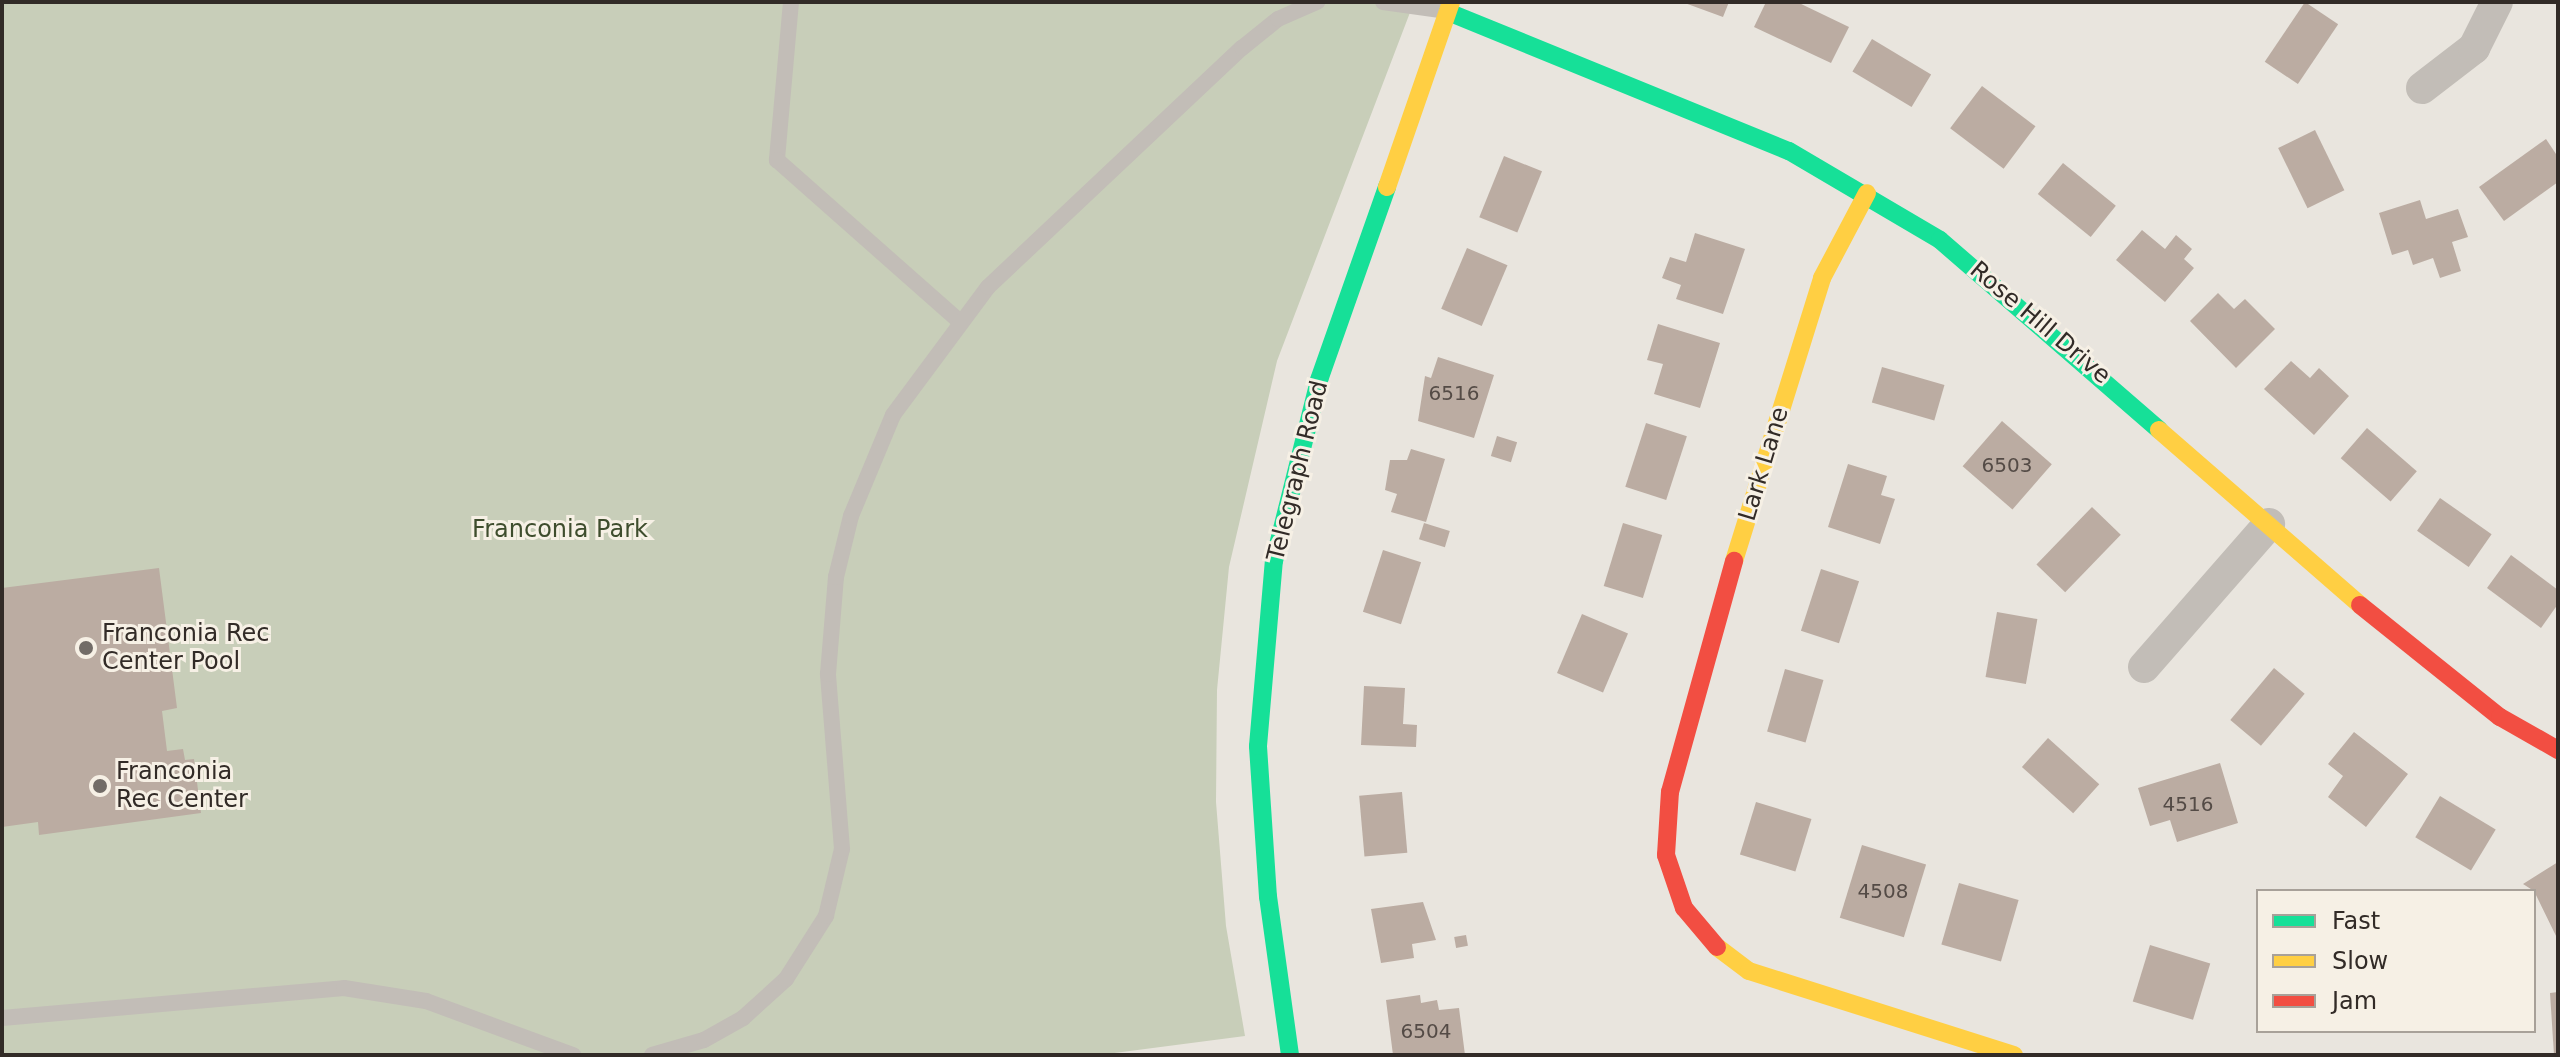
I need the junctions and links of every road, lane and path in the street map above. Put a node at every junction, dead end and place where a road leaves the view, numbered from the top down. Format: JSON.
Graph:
{"nodes":[{"id":1,"x":791,"y":2,"type":"edge"},
{"id":2,"x":1317,"y":2,"type":"edge"},
{"id":3,"x":1383,"y":2,"type":"edge"},
{"id":4,"x":2497,"y":2,"type":"edge"},
{"id":5,"x":1450,"y":7,"type":"edge"},
{"id":6,"x":2422,"y":88,"type":"dead end"},
{"id":7,"x":1867,"y":193,"type":"junction"},
{"id":8,"x":958,"y":320,"type":"junction"},
{"id":9,"x":2269,"y":524,"type":"junction"},
{"id":10,"x":2144,"y":667,"type":"dead end"},
{"id":11,"x":2558,"y":750,"type":"edge"},
{"id":12,"x":2,"y":1018,"type":"edge"},
{"id":13,"x":573,"y":1055,"type":"edge"},
{"id":14,"x":652,"y":1055,"type":"edge"},
{"id":15,"x":1290,"y":1055,"type":"edge"},
{"id":16,"x":2014,"y":1055,"type":"edge"}],
"edges":[{"from":1,"to":8,"type":"lane"},
{"from":2,"to":8,"type":"lane"},
{"from":3,"to":5,"type":"lane"},
{"from":4,"to":6,"type":"street"},
{"from":5,"to":7,"type":"street","name":"Rose Hill Drive"},
{"from":5,"to":15,"type":"street","name":"Telegraph Road"},
{"from":7,"to":9,"type":"street","name":"Rose Hill Drive"},
{"from":7,"to":16,"type":"street","name":"Lark Lane"},
{"from":8,"to":14,"type":"lane"},
{"from":9,"to":10,"type":"street"},
{"from":9,"to":11,"type":"street","name":"Rose Hill Drive"},
{"from":12,"to":13,"type":"lane"}]}
